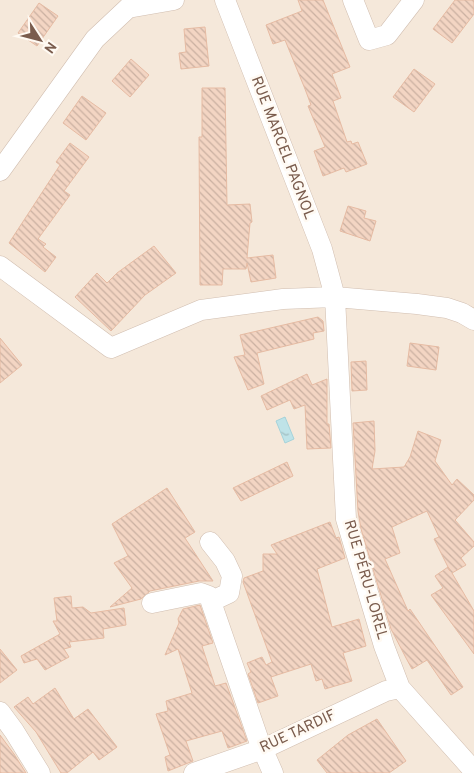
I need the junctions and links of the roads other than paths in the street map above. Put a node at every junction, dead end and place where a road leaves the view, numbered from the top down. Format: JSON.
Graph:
{"nodes":[{"id":1,"x":174,"y":0,"type":"edge"},
{"id":2,"x":225,"y":0,"type":"edge"},
{"id":3,"x":353,"y":0,"type":"edge"},
{"id":4,"x":414,"y":0,"type":"edge"},
{"id":5,"x":0,"y":172,"type":"edge"},
{"id":6,"x":0,"y":266,"type":"edge"},
{"id":7,"x":335,"y":297,"type":"junction"},
{"id":8,"x":474,"y":320,"type":"edge"},
{"id":9,"x":210,"y":542,"type":"dead end"},
{"id":10,"x":212,"y":601,"type":"junction"},
{"id":11,"x":152,"y":603,"type":"dead end"},
{"id":12,"x":400,"y":688,"type":"junction"},
{"id":13,"x":0,"y":712,"type":"edge"},
{"id":14,"x":263,"y":749,"type":"junction"},
{"id":15,"x":474,"y":771,"type":"edge"},
{"id":16,"x":40,"y":773,"type":"edge"},
{"id":17,"x":194,"y":773,"type":"edge"},
{"id":18,"x":273,"y":773,"type":"edge"}],
"edges":[{"from":1,"to":5,"type":"street"},
{"from":2,"to":7,"type":"street","name":"RUE MARCEL PAGNOL"},
{"from":3,"to":4,"type":"street"},
{"from":6,"to":7,"type":"street"},
{"from":7,"to":8,"type":"street"},
{"from":7,"to":12,"type":"street","name":"RUE PÉRU-LOREL"},
{"from":9,"to":10,"type":"street"},
{"from":10,"to":11,"type":"street"},
{"from":10,"to":14,"type":"street"},
{"from":12,"to":14,"type":"street","name":"RUE TARDIF"},
{"from":12,"to":15,"type":"street","name":"RUE PÉRU-LOREL"},
{"from":13,"to":16,"type":"street"},
{"from":14,"to":17,"type":"street","name":"RUE TARDIF"},
{"from":14,"to":18,"type":"street"}]}
